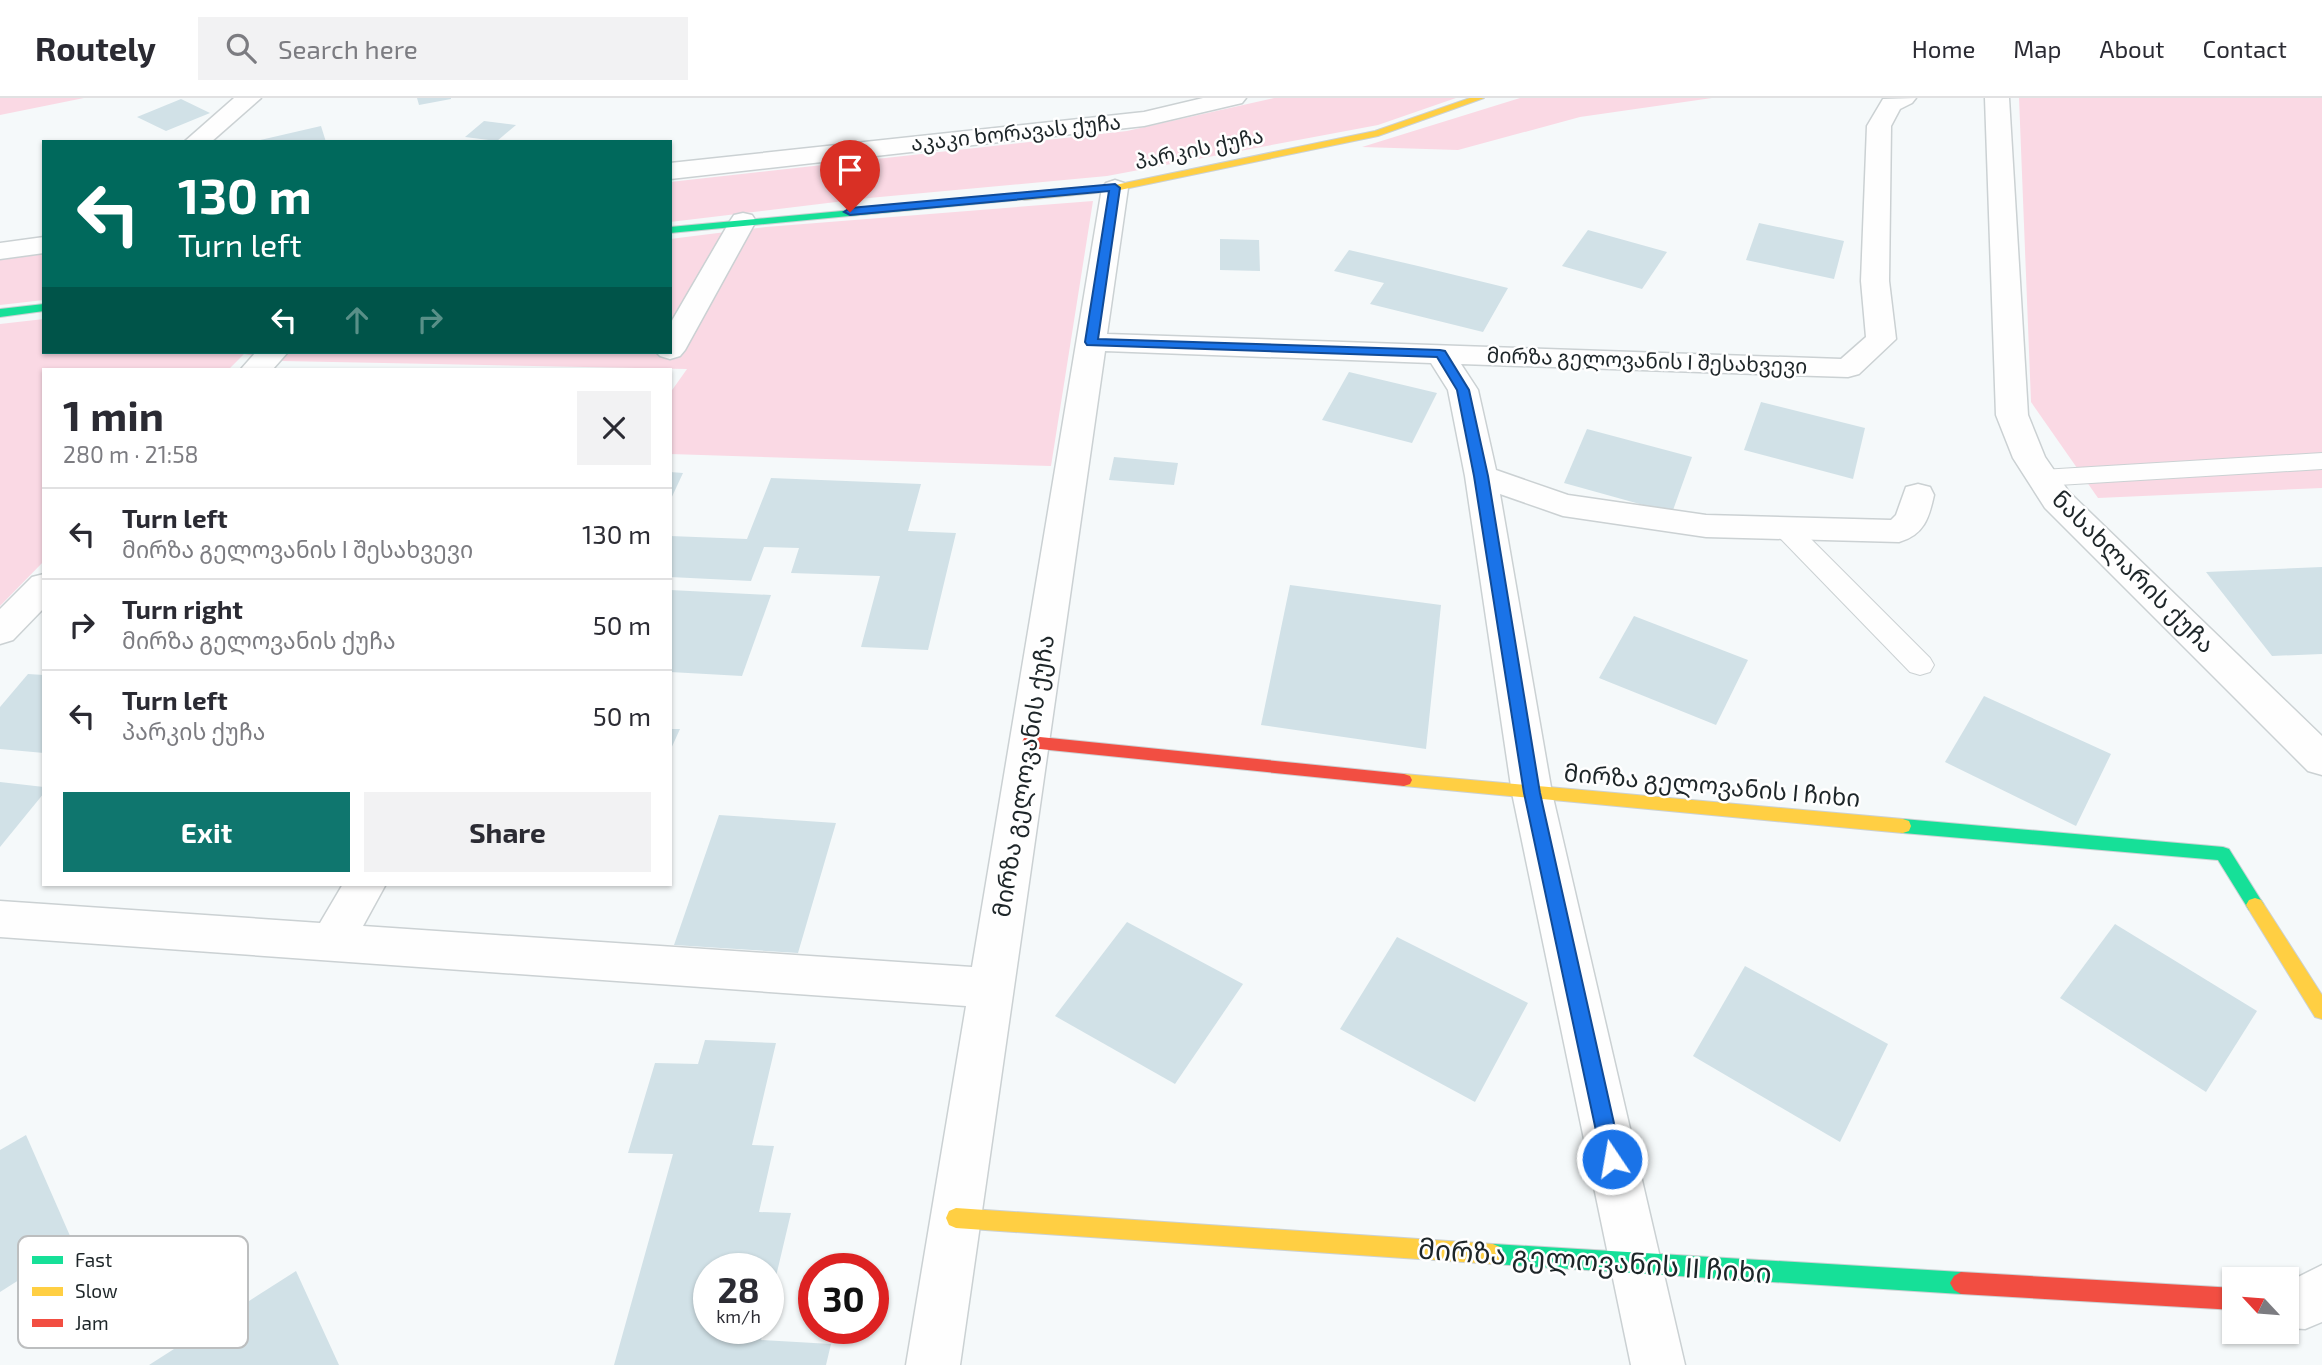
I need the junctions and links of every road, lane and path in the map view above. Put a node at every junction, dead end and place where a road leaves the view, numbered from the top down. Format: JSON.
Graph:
{"nodes":[{"id":1,"x":249,"y":98,"type":"edge"},
{"id":2,"x":1234,"y":98,"type":"edge"},
{"id":3,"x":1479,"y":98,"type":"edge"},
{"id":4,"x":1904,"y":98,"type":"edge"},
{"id":5,"x":1997,"y":98,"type":"edge"},
{"id":6,"x":198,"y":140,"type":"edge"},
{"id":7,"x":672,"y":171,"type":"edge"},
{"id":8,"x":1115,"y":188,"type":"junction"},
{"id":9,"x":743,"y":221,"type":"junction"},
{"id":10,"x":672,"y":230,"type":"edge"},
{"id":11,"x":42,"y":245,"type":"edge"},
{"id":12,"x":0,"y":251,"type":"edge"},
{"id":13,"x":42,"y":307,"type":"edge"},
{"id":14,"x":0,"y":313,"type":"edge"},
{"id":15,"x":1091,"y":342,"type":"junction"},
{"id":16,"x":672,"y":347,"type":"edge"},
{"id":17,"x":271,"y":354,"type":"edge"},
{"id":18,"x":1440,"y":354,"type":"junction"},
{"id":19,"x":257,"y":368,"type":"edge"},
{"id":20,"x":2322,"y":461,"type":"edge"},
{"id":21,"x":1481,"y":476,"type":"junction"},
{"id":22,"x":2042,"y":478,"type":"junction"},
{"id":23,"x":1918,"y":495,"type":"dead end"},
{"id":24,"x":1785,"y":528,"type":"junction"},
{"id":25,"x":42,"y":588,"type":"edge"},
{"id":26,"x":0,"y":631,"type":"edge"},
{"id":27,"x":1920,"y":665,"type":"dead end"},
{"id":28,"x":1030,"y":742,"type":"junction"},
{"id":29,"x":2322,"y":760,"type":"edge"},
{"id":30,"x":1532,"y":793,"type":"junction"},
{"id":31,"x":364,"y":886,"type":"edge"},
{"id":32,"x":0,"y":919,"type":"edge"},
{"id":33,"x":332,"y":941,"type":"junction"},
{"id":34,"x":992,"y":988,"type":"junction"},
{"id":35,"x":2322,"y":1011,"type":"edge"},
{"id":36,"x":956,"y":1218,"type":"junction"},
{"id":37,"x":1635,"y":1264,"type":"junction"},
{"id":38,"x":2322,"y":1291,"type":"edge"},
{"id":39,"x":2222,"y":1298,"type":"edge"},
{"id":40,"x":2300,"y":1303,"type":"edge"},
{"id":41,"x":933,"y":1365,"type":"edge"},
{"id":42,"x":1658,"y":1365,"type":"edge"}],
"edges":[{"from":1,"to":6,"type":"street"},
{"from":2,"to":7,"type":"street","name":"აკაკი ხორავას ქუჩა"},
{"from":3,"to":8,"type":"street","name":"პარკის ქუჩა"},
{"from":4,"to":18,"type":"street","name":"მირზა გელოვანის I შესახვევი"},
{"from":5,"to":22,"type":"street","name":"ნასახლარის ქუჩა"},
{"from":8,"to":9,"type":"street","name":"პარკის ქუჩა"},
{"from":8,"to":15,"type":"street","name":"მირზა გელოვანის ქუჩა"},
{"from":9,"to":10,"type":"street","name":"პარკის ქუჩა"},
{"from":9,"to":16,"type":"street"},
{"from":11,"to":12,"type":"street"},
{"from":13,"to":14,"type":"street"},
{"from":15,"to":18,"type":"street","name":"მირზა გელოვანის I შესახვევი"},
{"from":15,"to":28,"type":"street","name":"მირზა გელოვანის ქუჩა"},
{"from":17,"to":19,"type":"street"},
{"from":18,"to":21,"type":"street"},
{"from":20,"to":22,"type":"lane"},
{"from":21,"to":24,"type":"street"},
{"from":21,"to":30,"type":"street"},
{"from":22,"to":29,"type":"street","name":"ნასახლარის ქუჩა"},
{"from":23,"to":24,"type":"street"},
{"from":24,"to":27,"type":"lane"},
{"from":25,"to":26,"type":"street"},
{"from":28,"to":30,"type":"street","name":"მირზა გელოვანის I ჩიხი"},
{"from":28,"to":34,"type":"street","name":"მირზა გელოვანის ქუჩა"},
{"from":30,"to":35,"type":"street","name":"მირზა გელოვანის I ჩიხი"},
{"from":30,"to":37,"type":"street"},
{"from":31,"to":33,"type":"street"},
{"from":32,"to":33,"type":"street"},
{"from":33,"to":34,"type":"street"},
{"from":34,"to":36,"type":"street","name":"მირზა გელოვანის ქუჩა"},
{"from":36,"to":37,"type":"street","name":"მირზა გელოვანის II ჩიხი"},
{"from":36,"to":41,"type":"street","name":"მირზა გელოვანის ქუჩა"},
{"from":37,"to":39,"type":"street","name":"მირზა გელოვანის II ჩიხი"},
{"from":37,"to":42,"type":"street"},
{"from":38,"to":40,"type":"street"}]}
